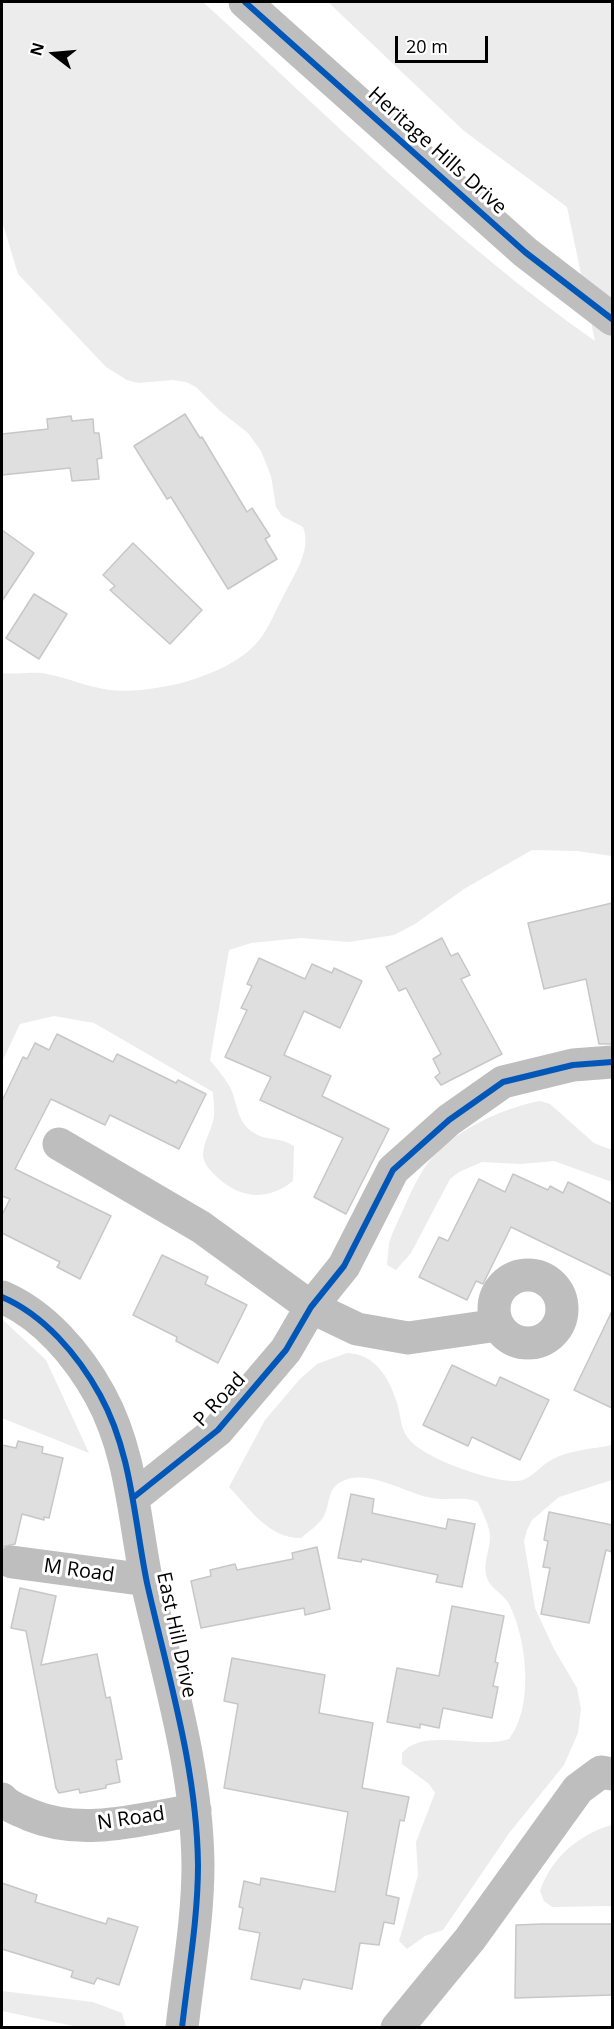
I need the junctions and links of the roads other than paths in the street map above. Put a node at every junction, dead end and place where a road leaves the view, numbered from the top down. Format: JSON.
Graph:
{"nodes":[{"id":1,"x":245,"y":2,"type":"edge"},
{"id":2,"x":612,"y":319,"type":"edge"},
{"id":3,"x":612,"y":1062,"type":"edge"},
{"id":4,"x":58,"y":1144,"type":"dead end"},
{"id":5,"x":2,"y":1297,"type":"edge"},
{"id":6,"x":310,"y":1307,"type":"junction"},
{"id":7,"x":498,"y":1325,"type":"dead end"},
{"id":8,"x":134,"y":1497,"type":"junction"},
{"id":9,"x":12,"y":1562,"type":"dead end"},
{"id":10,"x":147,"y":1580,"type":"junction"},
{"id":11,"x":612,"y":1774,"type":"edge"},
{"id":12,"x":2,"y":1799,"type":"edge"},
{"id":13,"x":195,"y":1810,"type":"junction"},
{"id":14,"x":182,"y":2028,"type":"edge"},
{"id":15,"x":397,"y":2028,"type":"edge"}],
"edges":[{"from":1,"to":2,"type":"street","name":"Heritage Hills Drive"},
{"from":3,"to":6,"type":"street","name":"P Road"},
{"from":4,"to":6,"type":"street"},
{"from":5,"to":8,"type":"street","name":"East Hill Drive"},
{"from":6,"to":7,"type":"street"},
{"from":6,"to":8,"type":"street","name":"P Road"},
{"from":8,"to":10,"type":"street","name":"East Hill Drive"},
{"from":9,"to":10,"type":"street","name":"M Road"},
{"from":10,"to":13,"type":"street","name":"East Hill Drive"},
{"from":11,"to":15,"type":"street"},
{"from":12,"to":13,"type":"street","name":"N Road"},
{"from":13,"to":14,"type":"street","name":"East Hill Drive"}]}
